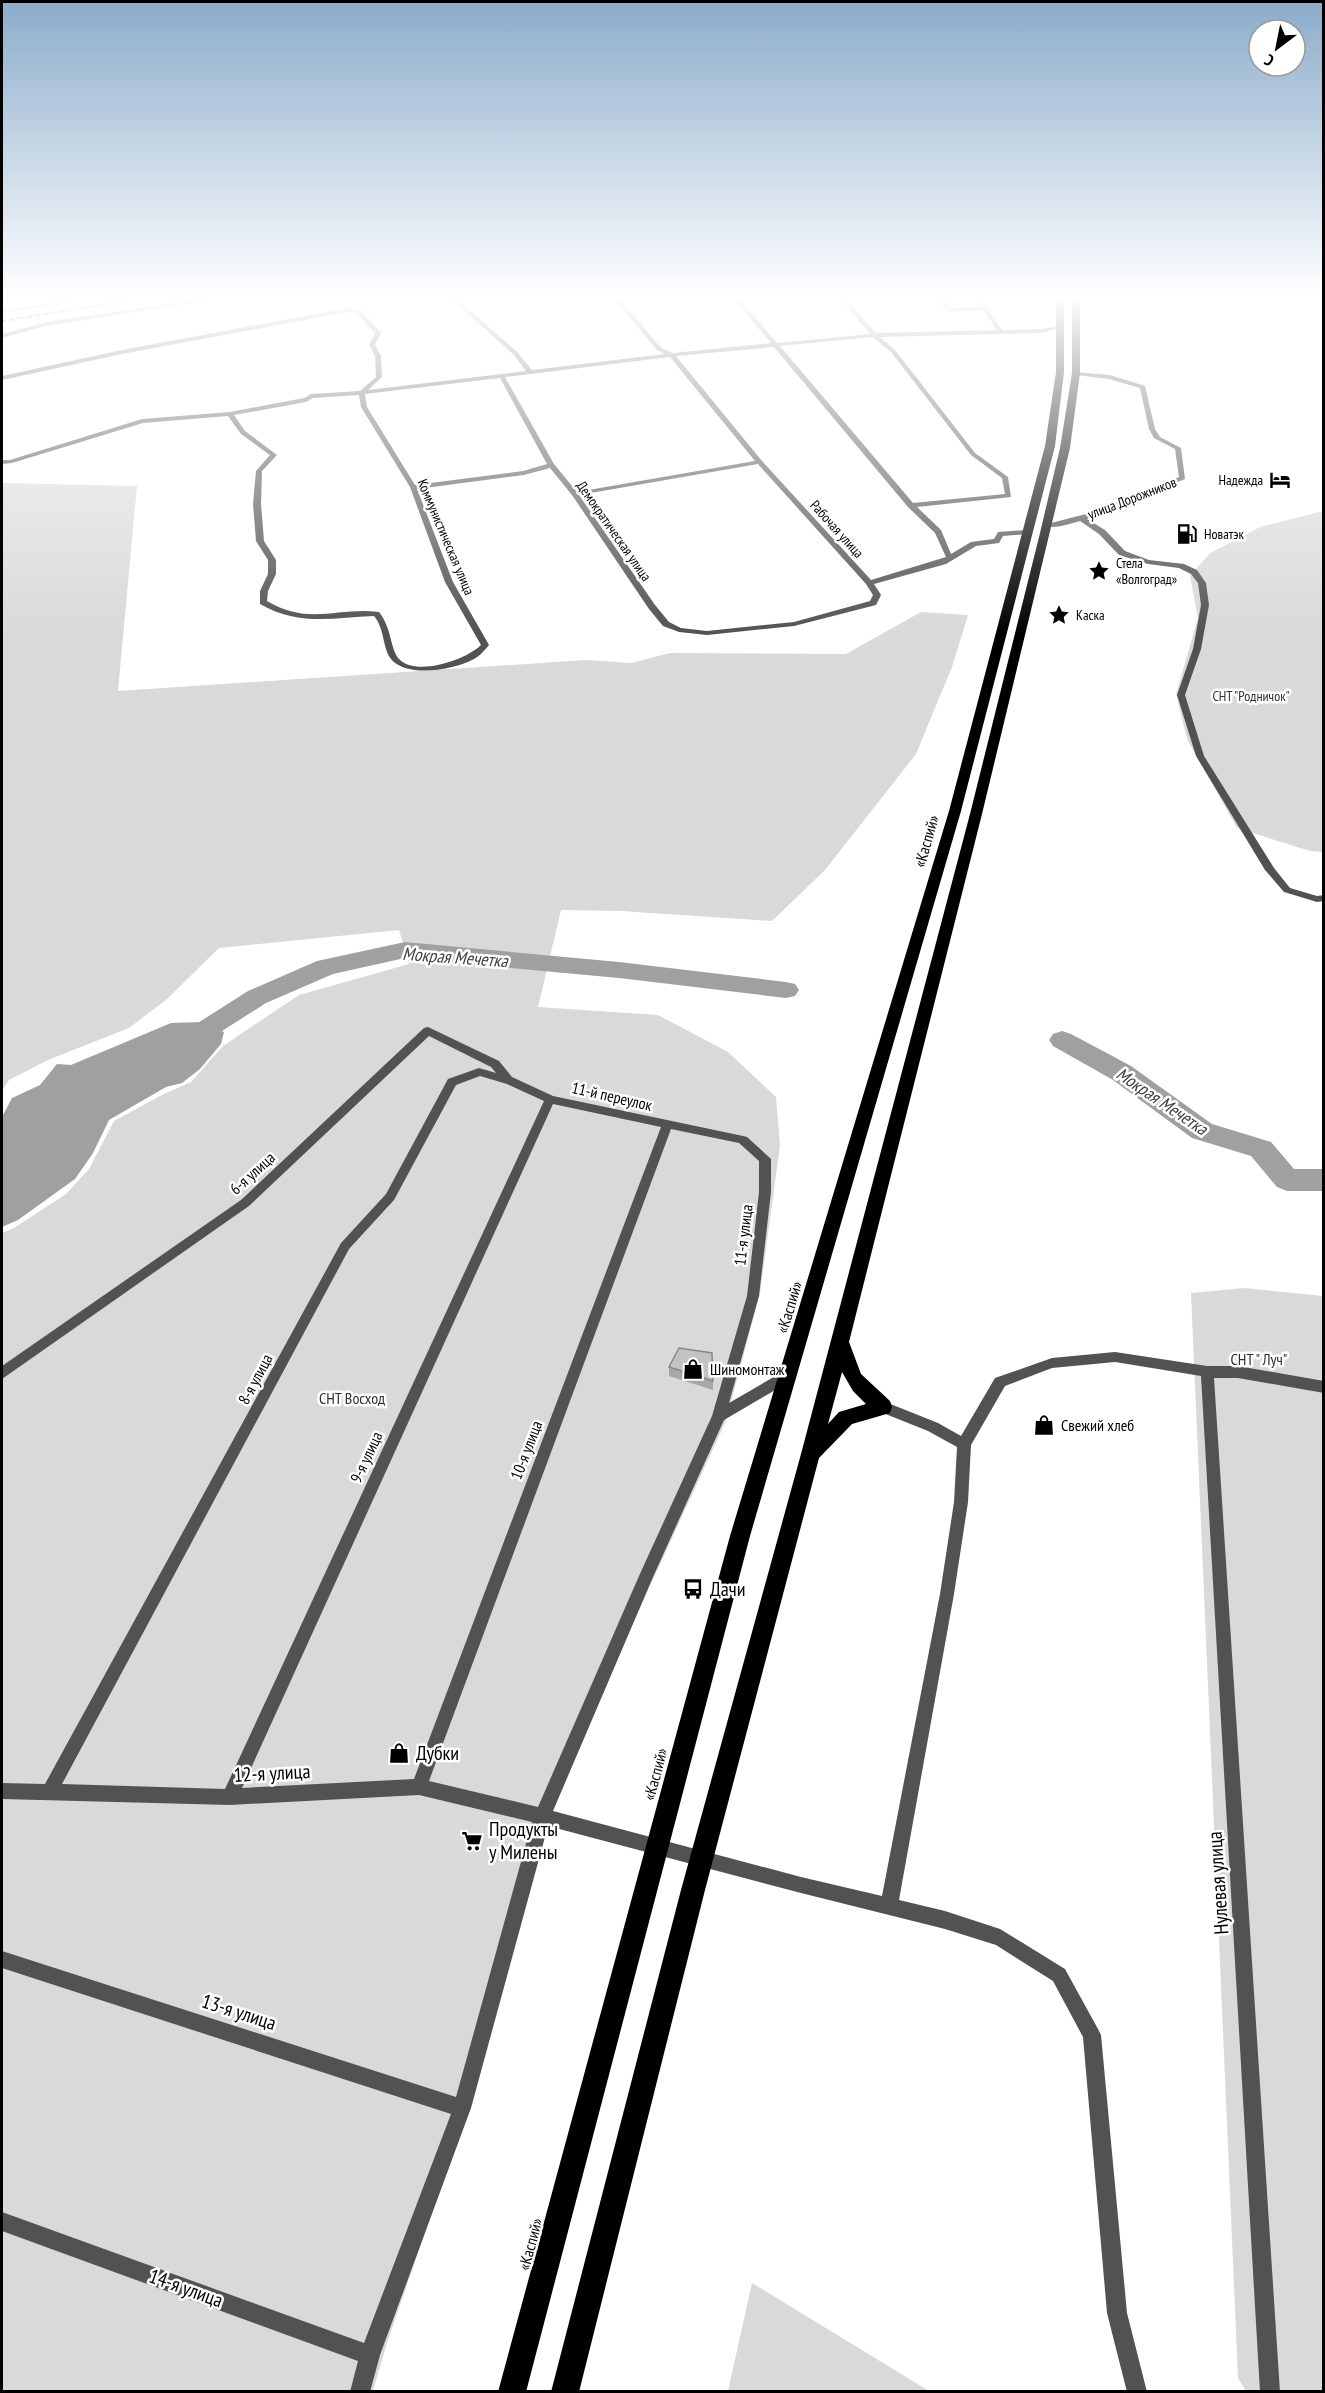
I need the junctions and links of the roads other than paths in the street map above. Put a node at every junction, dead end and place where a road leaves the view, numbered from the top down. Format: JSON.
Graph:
{"nodes":[{"id":1,"x":248,"y":411,"type":"edge"},
{"id":2,"x":366,"y":411,"type":"edge"},
{"id":3,"x":521,"y":411,"type":"edge"},
{"id":4,"x":718,"y":411,"type":"edge"},
{"id":5,"x":830,"y":411,"type":"edge"},
{"id":6,"x":939,"y":411,"type":"edge"},
{"id":7,"x":1055,"y":411,"type":"edge"},
{"id":8,"x":1070,"y":411,"type":"edge"},
{"id":9,"x":1148,"y":411,"type":"edge"},
{"id":10,"x":230,"y":414,"type":"junction"},
{"id":11,"x":2,"y":462,"type":"edge"},
{"id":12,"x":760,"y":462,"type":"junction"},
{"id":13,"x":551,"y":465,"type":"junction"},
{"id":14,"x":413,"y":487,"type":"junction"},
{"id":15,"x":574,"y":494,"type":"junction"},
{"id":16,"x":911,"y":505,"type":"junction"},
{"id":17,"x":1081,"y":518,"type":"junction"},
{"id":18,"x":1043,"y":529,"type":"junction"},
{"id":19,"x":950,"y":558,"type":"junction"},
{"id":20,"x":869,"y":583,"type":"junction"},
{"id":21,"x":1323,"y":898,"type":"edge"},
{"id":22,"x":509,"y":1080,"type":"junction"},
{"id":23,"x":550,"y":1099,"type":"junction"},
{"id":24,"x":667,"y":1125,"type":"junction"},
{"id":25,"x":840,"y":1342,"type":"junction"},
{"id":26,"x":1207,"y":1372,"type":"junction"},
{"id":27,"x":2,"y":1373,"type":"edge"},
{"id":28,"x":789,"y":1375,"type":"junction"},
{"id":29,"x":1323,"y":1387,"type":"edge"},
{"id":30,"x":883,"y":1407,"type":"junction"},
{"id":31,"x":719,"y":1416,"type":"junction"},
{"id":32,"x":964,"y":1444,"type":"junction"},
{"id":33,"x":811,"y":1454,"type":"junction"},
{"id":34,"x":419,"y":1787,"type":"junction"},
{"id":35,"x":2,"y":1791,"type":"edge"},
{"id":36,"x":49,"y":1792,"type":"junction"},
{"id":37,"x":230,"y":1797,"type":"junction"},
{"id":38,"x":542,"y":1816,"type":"junction"},
{"id":39,"x":890,"y":1906,"type":"junction"},
{"id":40,"x":2,"y":1960,"type":"edge"},
{"id":41,"x":462,"y":2108,"type":"junction"},
{"id":42,"x":2,"y":2222,"type":"edge"},
{"id":43,"x":370,"y":2355,"type":"junction"},
{"id":44,"x":360,"y":2391,"type":"edge"},
{"id":45,"x":512,"y":2391,"type":"edge"},
{"id":46,"x":565,"y":2391,"type":"edge"},
{"id":47,"x":1137,"y":2391,"type":"edge"},
{"id":48,"x":1270,"y":2391,"type":"edge"}],
"edges":[{"from":1,"to":10,"type":"street"},
{"from":2,"to":14,"type":"street","name":"Коммунистическая улица"},
{"from":3,"to":13,"type":"street","name":"Демократическая улица"},
{"from":4,"to":12,"type":"street","name":"Рабочая улица"},
{"from":5,"to":16,"type":"street"},
{"from":6,"to":16,"type":"street"},
{"from":7,"to":18,"type":"highway","name":"«Каспий»"},
{"from":8,"to":18,"type":"highway","name":"«Каспий»"},
{"from":9,"to":17,"type":"street","name":"улица Дорожников"},
{"from":10,"to":11,"type":"street"},
{"from":10,"to":14,"type":"street","name":"Коммунистическая улица"},
{"from":12,"to":15,"type":"street"},
{"from":12,"to":20,"type":"street","name":"Рабочая улица"},
{"from":13,"to":14,"type":"street"},
{"from":13,"to":15,"type":"street","name":"Демократическая улица"},
{"from":15,"to":20,"type":"street","name":"Демократическая улица"},
{"from":16,"to":19,"type":"street"},
{"from":17,"to":18,"type":"street","name":"улица Дорожников"},
{"from":17,"to":21,"type":"street"},
{"from":18,"to":19,"type":"street","name":"улица Дорожников"},
{"from":18,"to":25,"type":"highway","name":"«Каспий»"},
{"from":18,"to":28,"type":"highway","name":"«Каспий»"},
{"from":19,"to":20,"type":"street","name":"улица Дорожников"},
{"from":22,"to":23,"type":"street","name":"8-я улица"},
{"from":22,"to":27,"type":"street","name":"6-я улица"},
{"from":22,"to":36,"type":"street","name":"8-я улица"},
{"from":23,"to":24,"type":"street","name":"11-й переулок"},
{"from":23,"to":37,"type":"street","name":"9-я улица"},
{"from":24,"to":31,"type":"street","name":"11-я улица"},
{"from":24,"to":34,"type":"street","name":"10-я улица"},
{"from":25,"to":30,"type":"highway"},
{"from":25,"to":33,"type":"highway","name":"«Каспий»"},
{"from":26,"to":29,"type":"street"},
{"from":26,"to":32,"type":"street"},
{"from":26,"to":48,"type":"street","name":"Нулевая улица"},
{"from":28,"to":31,"type":"street"},
{"from":28,"to":45,"type":"highway","name":"«Каспий»"},
{"from":30,"to":32,"type":"street"},
{"from":30,"to":33,"type":"highway"},
{"from":31,"to":38,"type":"street"},
{"from":32,"to":39,"type":"street"},
{"from":33,"to":46,"type":"highway","name":"«Каспий»"},
{"from":34,"to":37,"type":"street","name":"12-я улица"},
{"from":34,"to":38,"type":"street","name":"12-я улица"},
{"from":35,"to":36,"type":"street","name":"12-я улица"},
{"from":36,"to":37,"type":"street","name":"12-я улица"},
{"from":38,"to":39,"type":"street","name":"12-я улица"},
{"from":38,"to":41,"type":"street"},
{"from":39,"to":47,"type":"street","name":"12-я улица"},
{"from":40,"to":41,"type":"street","name":"13-я улица"},
{"from":41,"to":43,"type":"street"},
{"from":42,"to":43,"type":"street","name":"14-я улица"},
{"from":43,"to":44,"type":"street"}]}
